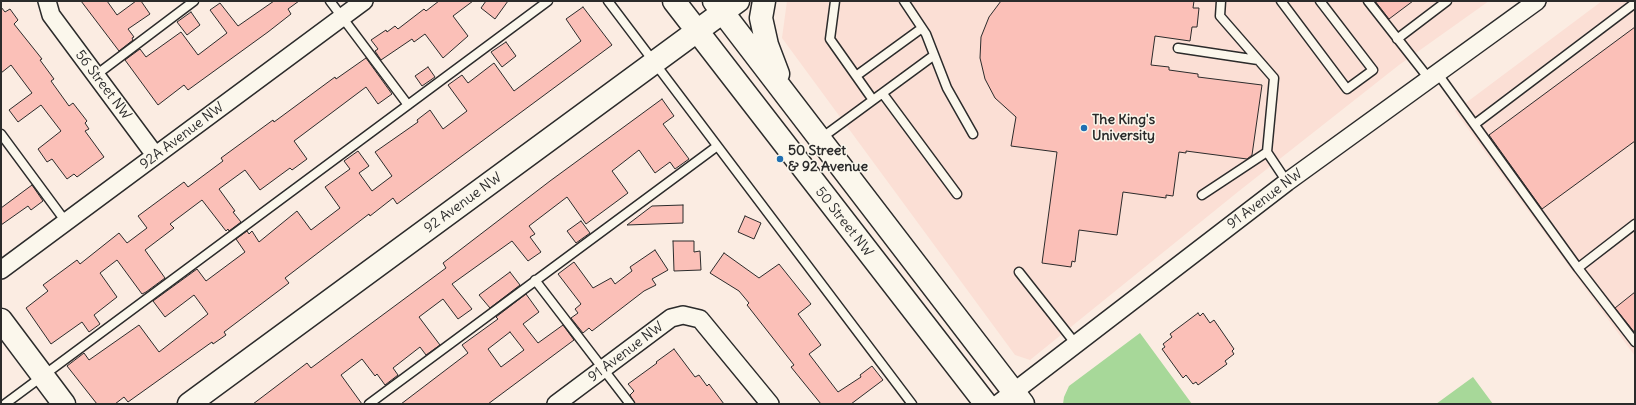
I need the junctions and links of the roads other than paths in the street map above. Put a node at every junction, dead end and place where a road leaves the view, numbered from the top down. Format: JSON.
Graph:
{"nodes":[{"id":1,"x":194,"y":1,"type":"edge"},
{"id":2,"x":330,"y":1,"type":"edge"},
{"id":3,"x":364,"y":1,"type":"edge"},
{"id":4,"x":548,"y":1,"type":"edge"},
{"id":5,"x":608,"y":1,"type":"edge"},
{"id":6,"x":674,"y":1,"type":"edge"},
{"id":7,"x":764,"y":1,"type":"edge"},
{"id":8,"x":835,"y":1,"type":"edge"},
{"id":9,"x":904,"y":1,"type":"edge"},
{"id":10,"x":1221,"y":1,"type":"edge"},
{"id":11,"x":1281,"y":1,"type":"edge"},
{"id":12,"x":1320,"y":1,"type":"edge"},
{"id":13,"x":1368,"y":1,"type":"edge"},
{"id":14,"x":1447,"y":1,"type":"edge"},
{"id":15,"x":1538,"y":1,"type":"edge"},
{"id":16,"x":1635,"y":3,"type":"edge"},
{"id":17,"x":725,"y":5,"type":"edge"},
{"id":18,"x":49,"y":8,"type":"edge"},
{"id":19,"x":342,"y":17,"type":"junction"},
{"id":20,"x":922,"y":28,"type":"junction"},
{"id":21,"x":697,"y":32,"type":"junction"},
{"id":22,"x":1397,"y":39,"type":"junction"},
{"id":23,"x":1178,"y":48,"type":"dead end"},
{"id":24,"x":933,"y":56,"type":"junction"},
{"id":25,"x":1258,"y":60,"type":"junction"},
{"id":26,"x":654,"y":63,"type":"junction"},
{"id":27,"x":96,"y":75,"type":"junction"},
{"id":28,"x":856,"y":76,"type":"junction"},
{"id":29,"x":1434,"y":77,"type":"junction"},
{"id":30,"x":883,"y":94,"type":"junction"},
{"id":31,"x":788,"y":99,"type":"junction"},
{"id":32,"x":873,"y":100,"type":"junction"},
{"id":33,"x":408,"y":105,"type":"junction"},
{"id":34,"x":1475,"y":124,"type":"junction"},
{"id":35,"x":1,"y":134,"type":"edge"},
{"id":36,"x":973,"y":134,"type":"dead end"},
{"id":37,"x":819,"y":139,"type":"junction"},
{"id":38,"x":716,"y":147,"type":"junction"},
{"id":39,"x":1267,"y":152,"type":"junction"},
{"id":40,"x":156,"y":155,"type":"junction"},
{"id":41,"x":1287,"y":182,"type":"junction"},
{"id":42,"x":957,"y":194,"type":"dead end"},
{"id":43,"x":1202,"y":195,"type":"dead end"},
{"id":44,"x":66,"y":222,"type":"junction"},
{"id":45,"x":1635,"y":224,"type":"edge"},
{"id":46,"x":1578,"y":268,"type":"junction"},
{"id":47,"x":1,"y":270,"type":"edge"},
{"id":48,"x":1019,"y":272,"type":"dead end"},
{"id":49,"x":536,"y":280,"type":"junction"},
{"id":50,"x":1,"y":320,"type":"edge"},
{"id":51,"x":1635,"y":342,"type":"edge"},
{"id":52,"x":1075,"y":343,"type":"junction"},
{"id":53,"x":604,"y":369,"type":"junction"},
{"id":54,"x":43,"y":376,"type":"junction"},
{"id":55,"x":1012,"y":400,"type":"edge"},
{"id":56,"x":5,"y":404,"type":"edge"},
{"id":57,"x":64,"y":404,"type":"edge"},
{"id":58,"x":189,"y":404,"type":"edge"},
{"id":59,"x":368,"y":404,"type":"edge"},
{"id":60,"x":556,"y":404,"type":"edge"},
{"id":61,"x":630,"y":404,"type":"edge"},
{"id":62,"x":770,"y":404,"type":"edge"},
{"id":63,"x":912,"y":404,"type":"edge"},
{"id":64,"x":986,"y":404,"type":"edge"}],
"edges":[{"from":1,"to":27,"type":"lane"},
{"from":2,"to":19,"type":"lane"},
{"from":3,"to":19,"type":"street","name":"92A Avenue NW"},
{"from":4,"to":33,"type":"lane"},
{"from":5,"to":26,"type":"lane"},
{"from":6,"to":21,"type":"main road","name":"50 Street NW"},
{"from":7,"to":31,"type":"main road"},
{"from":8,"to":28,"type":"lane"},
{"from":9,"to":20,"type":"lane"},
{"from":10,"to":25,"type":"lane"},
{"from":11,"to":12,"type":"lane"},
{"from":13,"to":22,"type":"lane"},
{"from":14,"to":22,"type":"lane"},
{"from":15,"to":29,"type":"street","name":"91 Avenue NW"},
{"from":16,"to":34,"type":"lane"},
{"from":17,"to":21,"type":"main road","name":"92 Avenue NW"},
{"from":17,"to":31,"type":"main road"},
{"from":18,"to":27,"type":"street","name":"56 Street NW"},
{"from":19,"to":33,"type":"lane"},
{"from":19,"to":40,"type":"street","name":"92A Avenue NW"},
{"from":20,"to":24,"type":"lane"},
{"from":20,"to":28,"type":"lane"},
{"from":21,"to":26,"type":"main road","name":"92 Avenue NW"},
{"from":21,"to":64,"type":"main road","name":"50 Street NW"},
{"from":22,"to":29,"type":"lane"},
{"from":23,"to":25,"type":"lane"},
{"from":24,"to":30,"type":"lane"},
{"from":24,"to":36,"type":"lane"},
{"from":25,"to":39,"type":"lane"},
{"from":26,"to":38,"type":"lane"},
{"from":26,"to":58,"type":"main road","name":"92 Avenue NW"},
{"from":27,"to":40,"type":"street","name":"56 Street NW"},
{"from":28,"to":32,"type":"lane"},
{"from":29,"to":34,"type":"lane"},
{"from":29,"to":41,"type":"street","name":"91 Avenue NW"},
{"from":30,"to":32,"type":"lane"},
{"from":30,"to":42,"type":"lane"},
{"from":31,"to":37,"type":"main road"},
{"from":32,"to":37,"type":"lane"},
{"from":33,"to":54,"type":"lane"},
{"from":34,"to":46,"type":"lane"},
{"from":35,"to":44,"type":"lane"},
{"from":37,"to":55,"type":"main road"},
{"from":38,"to":49,"type":"lane"},
{"from":38,"to":63,"type":"lane"},
{"from":39,"to":41,"type":"lane"},
{"from":39,"to":43,"type":"lane"},
{"from":40,"to":44,"type":"street","name":"92A Avenue NW"},
{"from":41,"to":52,"type":"street","name":"91 Avenue NW"},
{"from":44,"to":47,"type":"street","name":"92A Avenue NW"},
{"from":45,"to":46,"type":"lane"},
{"from":46,"to":51,"type":"lane"},
{"from":48,"to":52,"type":"lane"},
{"from":49,"to":53,"type":"lane"},
{"from":49,"to":59,"type":"lane"},
{"from":50,"to":54,"type":"main road"},
{"from":52,"to":55,"type":"street","name":"91 Avenue NW"},
{"from":53,"to":60,"type":"street","name":"91 Avenue NW"},
{"from":53,"to":61,"type":"lane"},
{"from":53,"to":62,"type":"street","name":"91 Avenue NW"},
{"from":54,"to":56,"type":"lane"},
{"from":54,"to":57,"type":"main road"}]}
